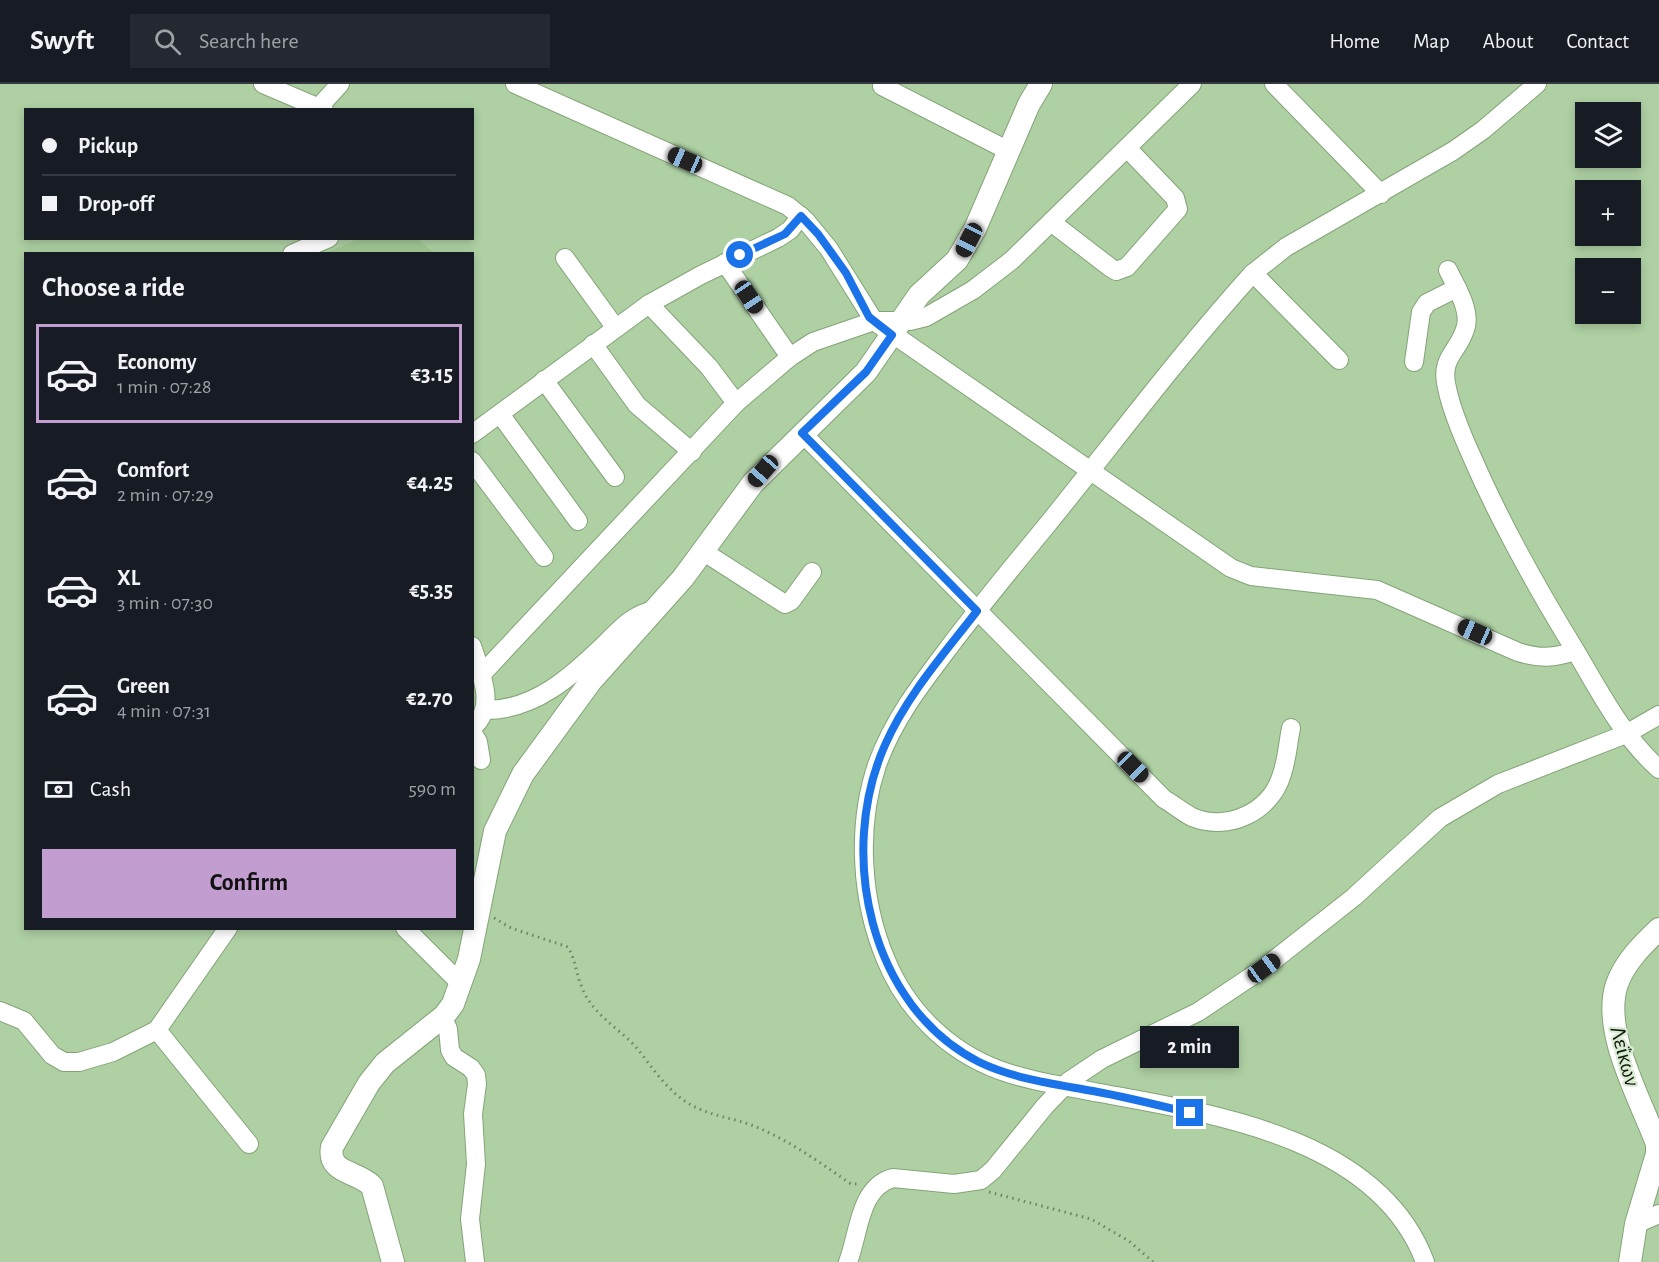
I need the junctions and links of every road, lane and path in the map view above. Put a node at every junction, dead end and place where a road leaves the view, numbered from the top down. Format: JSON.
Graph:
{"nodes":[{"id":1,"x":263,"y":84,"type":"edge"},
{"id":2,"x":340,"y":84,"type":"edge"},
{"id":3,"x":515,"y":84,"type":"edge"},
{"id":4,"x":1041,"y":84,"type":"edge"},
{"id":5,"x":1192,"y":84,"type":"edge"},
{"id":6,"x":1274,"y":84,"type":"edge"},
{"id":7,"x":1537,"y":84,"type":"edge"},
{"id":8,"x":882,"y":86,"type":"dead end"},
{"id":9,"x":907,"y":91,"type":"edge"},
{"id":10,"x":321,"y":108,"type":"edge"},
{"id":11,"x":1128,"y":148,"type":"junction"},
{"id":12,"x":1009,"y":151,"type":"junction"},
{"id":13,"x":1381,"y":194,"type":"junction"},
{"id":14,"x":801,"y":216,"type":"junction"},
{"id":15,"x":1051,"y":222,"type":"junction"},
{"id":16,"x":324,"y":240,"type":"edge"},
{"id":17,"x":296,"y":252,"type":"edge"},
{"id":18,"x":565,"y":258,"type":"dead end"},
{"id":19,"x":725,"y":263,"type":"junction"},
{"id":20,"x":1448,"y":270,"type":"dead end"},
{"id":21,"x":1253,"y":273,"type":"junction"},
{"id":22,"x":1457,"y":288,"type":"junction"},
{"id":23,"x":649,"y":304,"type":"junction"},
{"id":24,"x":874,"y":321,"type":"junction"},
{"id":25,"x":615,"y":327,"type":"junction"},
{"id":26,"x":897,"y":328,"type":"junction"},
{"id":27,"x":593,"y":344,"type":"junction"},
{"id":28,"x":790,"y":357,"type":"junction"},
{"id":29,"x":1340,"y":360,"type":"dead end"},
{"id":30,"x":1414,"y":362,"type":"dead end"},
{"id":31,"x":544,"y":380,"type":"junction"},
{"id":32,"x":736,"y":403,"type":"junction"},
{"id":33,"x":500,"y":414,"type":"junction"},
{"id":34,"x":474,"y":433,"type":"edge"},
{"id":35,"x":802,"y":433,"type":"junction"},
{"id":36,"x":692,"y":452,"type":"junction"},
{"id":37,"x":474,"y":464,"type":"edge"},
{"id":38,"x":1091,"y":471,"type":"junction"},
{"id":39,"x":615,"y":477,"type":"dead end"},
{"id":40,"x":578,"y":520,"type":"dead end"},
{"id":41,"x":704,"y":552,"type":"junction"},
{"id":42,"x":544,"y":557,"type":"dead end"},
{"id":43,"x":812,"y":572,"type":"dead end"},
{"id":44,"x":654,"y":610,"type":"junction"},
{"id":45,"x":977,"y":611,"type":"junction"},
{"id":46,"x":1575,"y":651,"type":"junction"},
{"id":47,"x":474,"y":652,"type":"edge"},
{"id":48,"x":481,"y":675,"type":"junction"},
{"id":49,"x":486,"y":710,"type":"junction"},
{"id":50,"x":1659,"y":715,"type":"edge"},
{"id":51,"x":474,"y":728,"type":"edge"},
{"id":52,"x":1291,"y":728,"type":"dead end"},
{"id":53,"x":474,"y":734,"type":"edge"},
{"id":54,"x":1626,"y":734,"type":"junction"},
{"id":55,"x":481,"y":760,"type":"dead end"},
{"id":56,"x":1659,"y":769,"type":"edge"},
{"id":57,"x":480,"y":861,"type":"edge"},
{"id":58,"x":479,"y":910,"type":"junction"},
{"id":59,"x":1659,"y":929,"type":"edge"},
{"id":60,"x":227,"y":930,"type":"edge"},
{"id":61,"x":407,"y":930,"type":"edge"},
{"id":62,"x":461,"y":984,"type":"junction"},
{"id":63,"x":0,"y":1011,"type":"edge"},
{"id":64,"x":442,"y":1017,"type":"junction"},
{"id":65,"x":158,"y":1030,"type":"junction"},
{"id":66,"x":1063,"y":1086,"type":"junction"},
{"id":67,"x":1655,"y":1126,"type":"edge"},
{"id":68,"x":249,"y":1144,"type":"dead end"},
{"id":69,"x":1657,"y":1167,"type":"edge"},
{"id":70,"x":970,"y":1183,"type":"junction"},
{"id":71,"x":874,"y":1186,"type":"junction"},
{"id":72,"x":1659,"y":1214,"type":"edge"},
{"id":73,"x":1636,"y":1224,"type":"junction"},
{"id":74,"x":393,"y":1262,"type":"edge"},
{"id":75,"x":475,"y":1262,"type":"edge"},
{"id":76,"x":848,"y":1262,"type":"edge"},
{"id":77,"x":1153,"y":1262,"type":"edge"},
{"id":78,"x":1425,"y":1262,"type":"edge"},
{"id":79,"x":1630,"y":1262,"type":"edge"}],
"edges":[{"from":1,"to":10,"type":"street"},
{"from":2,"to":10,"type":"street"},
{"from":3,"to":14,"type":"street"},
{"from":4,"to":12,"type":"street"},
{"from":5,"to":11,"type":"street"},
{"from":6,"to":13,"type":"street"},
{"from":7,"to":13,"type":"street"},
{"from":8,"to":9,"type":"street"},
{"from":9,"to":12,"type":"street"},
{"from":11,"to":15,"type":"street"},
{"from":11,"to":15,"type":"street"},
{"from":12,"to":26,"type":"street"},
{"from":13,"to":21,"type":"street"},
{"from":14,"to":19,"type":"street"},
{"from":14,"to":24,"type":"street"},
{"from":15,"to":26,"type":"street"},
{"from":16,"to":17,"type":"street"},
{"from":18,"to":25,"type":"street"},
{"from":19,"to":23,"type":"street"},
{"from":19,"to":28,"type":"street"},
{"from":20,"to":22,"type":"street"},
{"from":21,"to":29,"type":"street"},
{"from":21,"to":38,"type":"street"},
{"from":22,"to":30,"type":"street"},
{"from":22,"to":46,"type":"street"},
{"from":23,"to":25,"type":"street"},
{"from":23,"to":32,"type":"street"},
{"from":24,"to":26,"type":"street"},
{"from":24,"to":28,"type":"street"},
{"from":25,"to":27,"type":"street"},
{"from":26,"to":35,"type":"street"},
{"from":26,"to":38,"type":"street"},
{"from":27,"to":31,"type":"street"},
{"from":27,"to":36,"type":"street"},
{"from":28,"to":32,"type":"street"},
{"from":31,"to":33,"type":"street"},
{"from":31,"to":39,"type":"street"},
{"from":32,"to":36,"type":"street"},
{"from":33,"to":34,"type":"street"},
{"from":33,"to":40,"type":"street"},
{"from":35,"to":41,"type":"street"},
{"from":35,"to":45,"type":"street"},
{"from":36,"to":48,"type":"street"},
{"from":37,"to":42,"type":"street"},
{"from":38,"to":45,"type":"street"},
{"from":38,"to":46,"type":"street"},
{"from":41,"to":43,"type":"street"},
{"from":41,"to":44,"type":"street"},
{"from":44,"to":49,"type":"street"},
{"from":44,"to":57,"type":"street"},
{"from":45,"to":52,"type":"street"},
{"from":45,"to":66,"type":"street"},
{"from":46,"to":54,"type":"street"},
{"from":47,"to":48,"type":"street"},
{"from":48,"to":49,"type":"street"},
{"from":49,"to":51,"type":"street"},
{"from":50,"to":54,"type":"street"},
{"from":53,"to":55,"type":"street"},
{"from":54,"to":56,"type":"street"},
{"from":54,"to":66,"type":"street"},
{"from":57,"to":58,"type":"street"},
{"from":58,"to":62,"type":"street"},
{"from":58,"to":71,"type":"path"},
{"from":59,"to":67,"type":"street","name":"Λεΐκων"},
{"from":60,"to":65,"type":"street"},
{"from":61,"to":62,"type":"street"},
{"from":62,"to":64,"type":"street"},
{"from":63,"to":65,"type":"street"},
{"from":64,"to":74,"type":"street"},
{"from":64,"to":75,"type":"street"},
{"from":65,"to":68,"type":"street"},
{"from":66,"to":70,"type":"street"},
{"from":66,"to":78,"type":"street"},
{"from":67,"to":69,"type":"street","name":"Λεΐκων"},
{"from":69,"to":73,"type":"street","name":"Λεΐκων"},
{"from":70,"to":71,"type":"street"},
{"from":70,"to":77,"type":"path"},
{"from":71,"to":76,"type":"street"},
{"from":72,"to":73,"type":"street"},
{"from":73,"to":79,"type":"street","name":"Λεΐκων"}]}
